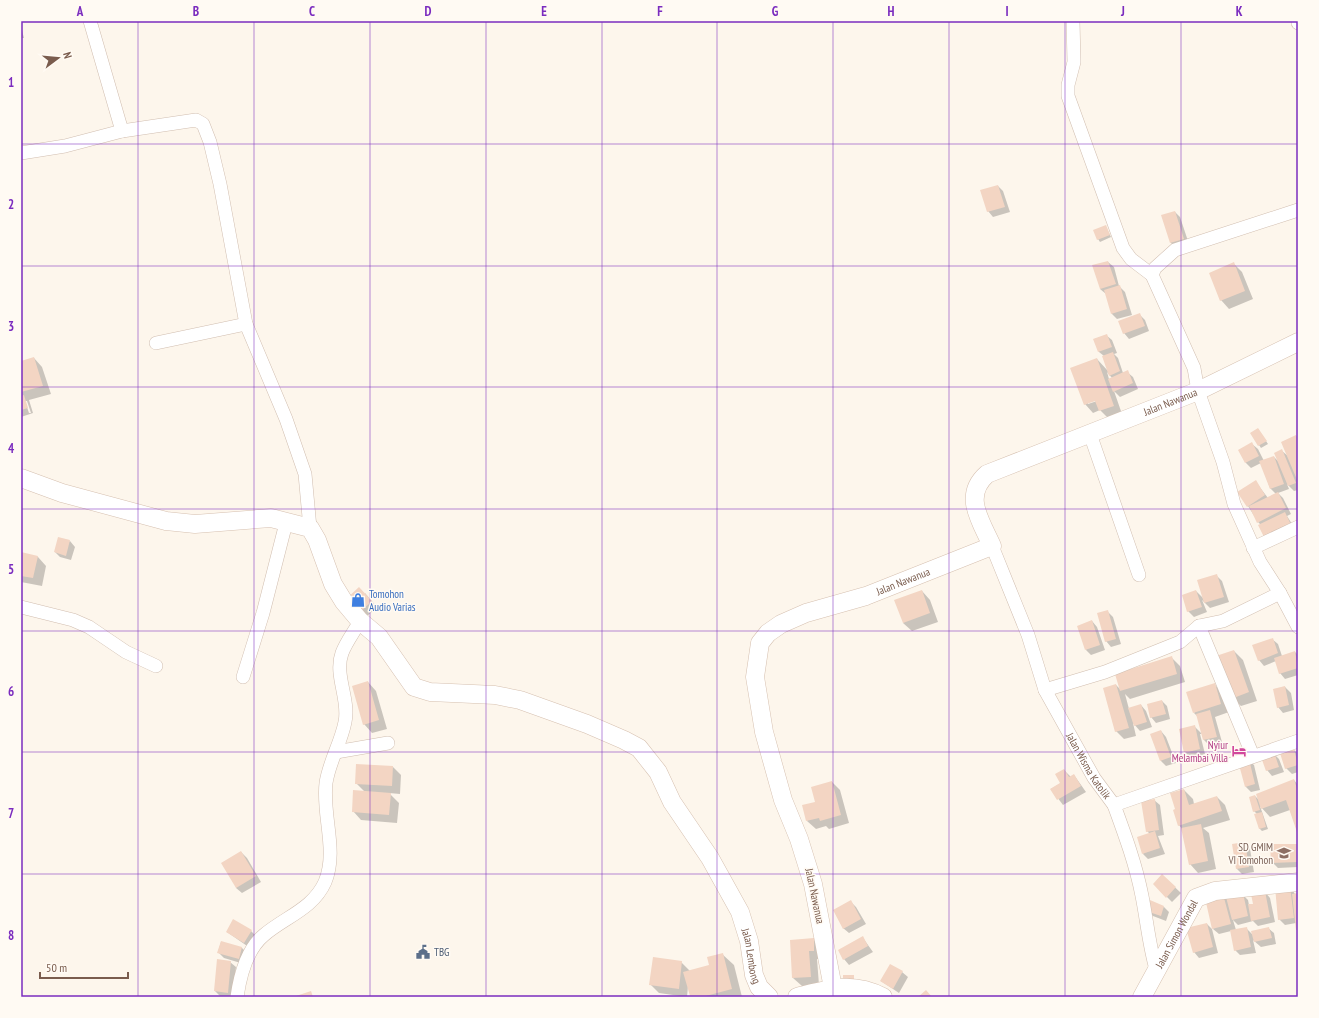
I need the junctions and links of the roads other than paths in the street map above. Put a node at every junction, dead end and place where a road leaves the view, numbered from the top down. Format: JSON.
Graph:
{"nodes":[{"id":1,"x":90,"y":21,"type":"edge"},
{"id":2,"x":1073,"y":21,"type":"edge"},
{"id":3,"x":122,"y":131,"type":"junction"},
{"id":4,"x":21,"y":153,"type":"edge"},
{"id":5,"x":1298,"y":210,"type":"edge"},
{"id":6,"x":1152,"y":275,"type":"junction"},
{"id":7,"x":246,"y":324,"type":"junction"},
{"id":8,"x":1298,"y":342,"type":"edge"},
{"id":9,"x":156,"y":344,"type":"dead end"},
{"id":10,"x":1198,"y":391,"type":"junction"},
{"id":11,"x":1090,"y":434,"type":"junction"},
{"id":12,"x":21,"y":478,"type":"edge"},
{"id":13,"x":286,"y":523,"type":"junction"},
{"id":14,"x":1298,"y":527,"type":"edge"},
{"id":15,"x":310,"y":528,"type":"junction"},
{"id":16,"x":992,"y":546,"type":"junction"},
{"id":17,"x":1253,"y":548,"type":"junction"},
{"id":18,"x":1138,"y":575,"type":"dead end"},
{"id":19,"x":1280,"y":593,"type":"junction"},
{"id":20,"x":21,"y":607,"type":"edge"},
{"id":21,"x":360,"y":621,"type":"junction"},
{"id":22,"x":1199,"y":626,"type":"junction"},
{"id":23,"x":1298,"y":627,"type":"edge"},
{"id":24,"x":156,"y":666,"type":"dead end"},
{"id":25,"x":243,"y":677,"type":"dead end"},
{"id":26,"x":1045,"y":690,"type":"junction"},
{"id":27,"x":1298,"y":741,"type":"edge"},
{"id":28,"x":388,"y":743,"type":"dead end"},
{"id":29,"x":336,"y":752,"type":"junction"},
{"id":30,"x":1253,"y":756,"type":"junction"},
{"id":31,"x":1114,"y":805,"type":"junction"},
{"id":32,"x":1298,"y":882,"type":"edge"},
{"id":33,"x":1156,"y":969,"type":"junction"},
{"id":34,"x":833,"y":988,"type":"junction"},
{"id":35,"x":237,"y":997,"type":"edge"},
{"id":36,"x":769,"y":997,"type":"edge"},
{"id":37,"x":797,"y":997,"type":"edge"},
{"id":38,"x":883,"y":997,"type":"edge"},
{"id":39,"x":1142,"y":997,"type":"edge"}],
"edges":[{"from":1,"to":3,"type":"street"},
{"from":2,"to":6,"type":"street"},
{"from":3,"to":4,"type":"street"},
{"from":3,"to":7,"type":"street"},
{"from":5,"to":6,"type":"street"},
{"from":6,"to":10,"type":"street"},
{"from":7,"to":9,"type":"street"},
{"from":7,"to":15,"type":"street"},
{"from":8,"to":10,"type":"street","name":"Jalan Nawanua"},
{"from":10,"to":11,"type":"street","name":"Jalan Nawanua"},
{"from":10,"to":17,"type":"street"},
{"from":11,"to":16,"type":"street","name":"Jalan Nawanua"},
{"from":11,"to":18,"type":"street"},
{"from":12,"to":13,"type":"street"},
{"from":13,"to":15,"type":"street"},
{"from":13,"to":25,"type":"street"},
{"from":14,"to":17,"type":"street"},
{"from":15,"to":21,"type":"street","name":"Jalan Lembong"},
{"from":16,"to":26,"type":"street","name":"Jalan Wisma Katolik"},
{"from":16,"to":34,"type":"street","name":"Jalan Nawanua"},
{"from":17,"to":19,"type":"street"},
{"from":19,"to":22,"type":"street"},
{"from":19,"to":23,"type":"street"},
{"from":20,"to":24,"type":"street"},
{"from":21,"to":29,"type":"street"},
{"from":21,"to":36,"type":"street","name":"Jalan Lembong"},
{"from":22,"to":26,"type":"street"},
{"from":22,"to":30,"type":"street"},
{"from":26,"to":31,"type":"street","name":"Jalan Wisma Katolik"},
{"from":27,"to":30,"type":"street","name":"Jalan Wisma Katolik"},
{"from":28,"to":29,"type":"street"},
{"from":29,"to":35,"type":"street"},
{"from":30,"to":31,"type":"street","name":"Jalan Wisma Katolik"},
{"from":31,"to":33,"type":"street"},
{"from":32,"to":33,"type":"street","name":"Jalan Simon Wondal"},
{"from":33,"to":39,"type":"street","name":"Jalan Simon Wondal"},
{"from":34,"to":37,"type":"street"},
{"from":34,"to":38,"type":"street"}]}
